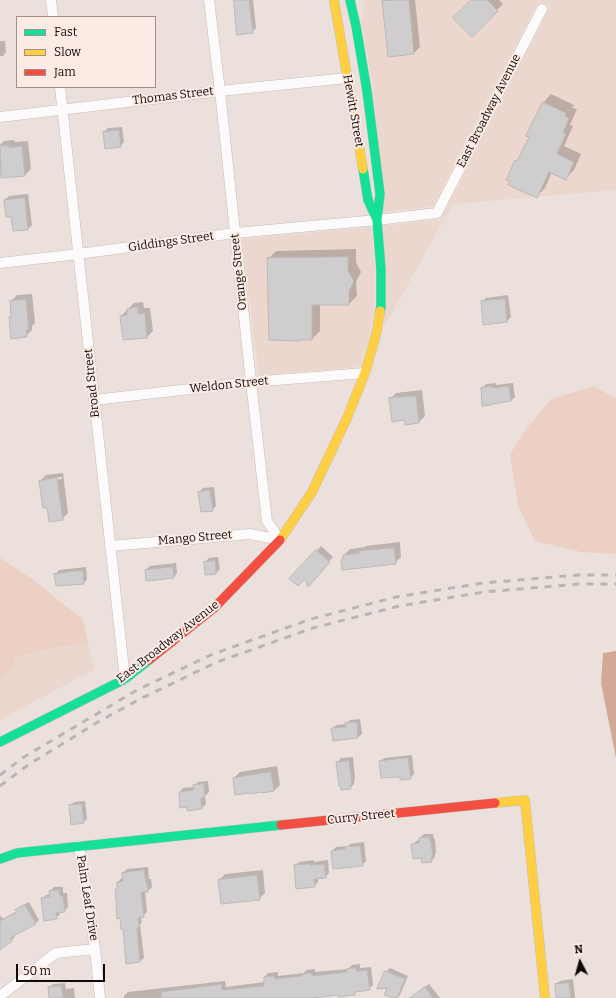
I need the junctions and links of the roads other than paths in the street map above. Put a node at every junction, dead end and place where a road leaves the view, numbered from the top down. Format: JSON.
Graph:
{"nodes":[{"id":1,"x":51,"y":0,"type":"edge"},
{"id":2,"x":209,"y":0,"type":"edge"},
{"id":3,"x":334,"y":0,"type":"edge"},
{"id":4,"x":350,"y":0,"type":"edge"},
{"id":5,"x":357,"y":0,"type":"edge"},
{"id":6,"x":542,"y":9,"type":"dead end"},
{"id":7,"x":53,"y":16,"type":"edge"},
{"id":8,"x":356,"y":26,"type":"junction"},
{"id":9,"x":347,"y":78,"type":"junction"},
{"id":10,"x":60,"y":88,"type":"edge"},
{"id":11,"x":220,"y":91,"type":"junction"},
{"id":12,"x":62,"y":110,"type":"junction"},
{"id":13,"x":0,"y":116,"type":"edge"},
{"id":14,"x":437,"y":213,"type":"joint"},
{"id":15,"x":377,"y":220,"type":"junction"},
{"id":16,"x":235,"y":233,"type":"junction"},
{"id":17,"x":78,"y":254,"type":"junction"},
{"id":18,"x":0,"y":263,"type":"edge"},
{"id":19,"x":365,"y":373,"type":"junction"},
{"id":20,"x":251,"y":382,"type":"junction"},
{"id":21,"x":94,"y":400,"type":"junction"},
{"id":22,"x":280,"y":540,"type":"junction"},
{"id":23,"x":110,"y":546,"type":"junction"},
{"id":24,"x":125,"y":679,"type":"junction"},
{"id":25,"x":0,"y":742,"type":"edge"},
{"id":26,"x":79,"y":846,"type":"junction"},
{"id":27,"x":0,"y":859,"type":"edge"},
{"id":28,"x":95,"y":949,"type":"junction"},
{"id":29,"x":0,"y":996,"type":"edge"},
{"id":30,"x":100,"y":998,"type":"edge"},
{"id":31,"x":545,"y":998,"type":"edge"}],
"edges":[{"from":1,"to":7,"type":"street"},
{"from":2,"to":11,"type":"street","name":"Orange Street"},
{"from":3,"to":9,"type":"main road","name":"Hewitt Street"},
{"from":4,"to":8,"type":"main road","name":"Hewitt Street"},
{"from":5,"to":8,"type":"main road"},
{"from":6,"to":14,"type":"street","name":"East Broadway Avenue"},
{"from":8,"to":15,"type":"main road","name":"Hewitt Street"},
{"from":9,"to":11,"type":"street","name":"Thomas Street"},
{"from":9,"to":15,"type":"main road","name":"Hewitt Street"},
{"from":10,"to":12,"type":"street","name":"Broad Street"},
{"from":11,"to":12,"type":"street","name":"Thomas Street"},
{"from":11,"to":16,"type":"street","name":"Orange Street"},
{"from":12,"to":13,"type":"street","name":"Thomas Street"},
{"from":12,"to":17,"type":"street","name":"Broad Street"},
{"from":14,"to":15,"type":"street","name":"Giddings Street"},
{"from":15,"to":16,"type":"street","name":"Giddings Street"},
{"from":15,"to":19,"type":"main road","name":"Hewitt Street"},
{"from":16,"to":17,"type":"street","name":"Giddings Street"},
{"from":16,"to":20,"type":"street","name":"Orange Street"},
{"from":17,"to":18,"type":"street","name":"Giddings Street"},
{"from":17,"to":21,"type":"street","name":"Broad Street"},
{"from":19,"to":20,"type":"street","name":"Weldon Street"},
{"from":19,"to":22,"type":"main road","name":"East Broadway Avenue"},
{"from":20,"to":21,"type":"street","name":"Weldon Street"},
{"from":20,"to":22,"type":"street","name":"Orange Street"},
{"from":21,"to":23,"type":"street","name":"Broad Street"},
{"from":22,"to":23,"type":"street","name":"Mango Street"},
{"from":22,"to":24,"type":"main road","name":"East Broadway Avenue"},
{"from":23,"to":24,"type":"street","name":"Broad Street"},
{"from":24,"to":25,"type":"main road","name":"East Broadway Avenue"},
{"from":26,"to":27,"type":"main road","name":"Curry Street"},
{"from":26,"to":28,"type":"street","name":"Palm Leaf Drive"},
{"from":26,"to":31,"type":"main road","name":"Curry Street"},
{"from":28,"to":29,"type":"street"},
{"from":28,"to":30,"type":"street","name":"Palm Leaf Drive"}]}
